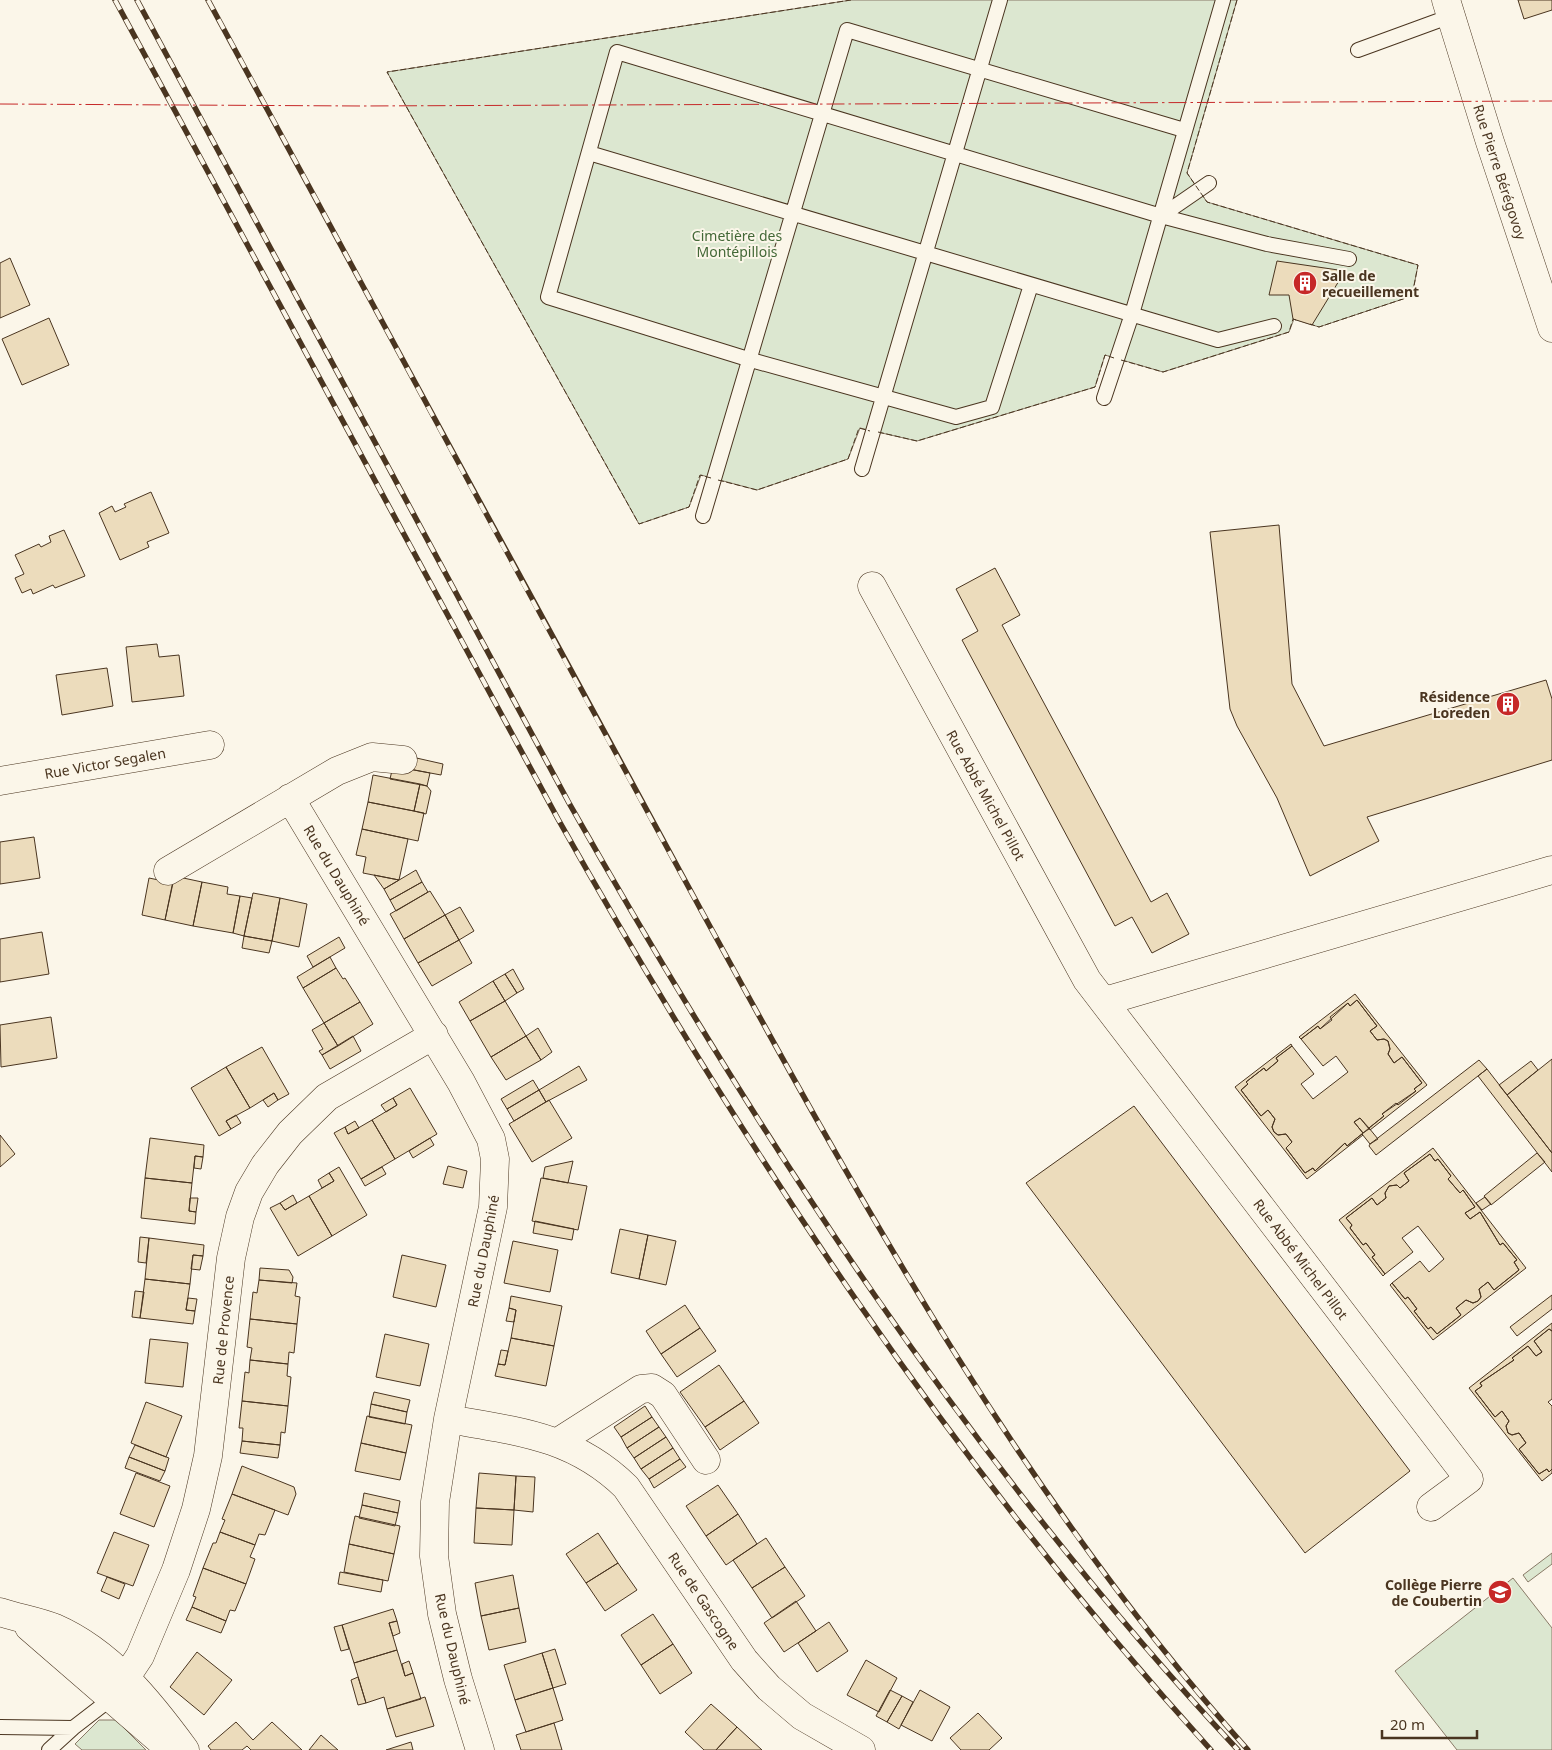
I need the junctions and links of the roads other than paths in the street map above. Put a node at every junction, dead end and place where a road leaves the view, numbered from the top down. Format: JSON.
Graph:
{"nodes":[{"id":1,"x":1000,"y":0,"type":"edge"},
{"id":2,"x":1223,"y":0,"type":"edge"},
{"id":3,"x":1448,"y":8,"type":"edge"},
{"id":4,"x":1358,"y":50,"type":"dead end"},
{"id":5,"x":980,"y":70,"type":"junction"},
{"id":6,"x":823,"y":114,"type":"junction"},
{"id":7,"x":1184,"y":130,"type":"junction"},
{"id":8,"x":589,"y":153,"type":"junction"},
{"id":9,"x":955,"y":154,"type":"junction"},
{"id":10,"x":1209,"y":183,"type":"dead end"},
{"id":11,"x":794,"y":214,"type":"junction"},
{"id":12,"x":1161,"y":216,"type":"junction"},
{"id":13,"x":926,"y":254,"type":"junction"},
{"id":14,"x":1349,"y":259,"type":"dead end"},
{"id":15,"x":1031,"y":284,"type":"junction"},
{"id":16,"x":1132,"y":314,"type":"junction"},
{"id":17,"x":1274,"y":326,"type":"dead end"},
{"id":18,"x":1552,"y":328,"type":"edge"},
{"id":19,"x":751,"y":360,"type":"junction"},
{"id":20,"x":884,"y":398,"type":"junction"},
{"id":21,"x":1104,"y":398,"type":"dead end"},
{"id":22,"x":862,"y":469,"type":"dead end"},
{"id":23,"x":703,"y":516,"type":"dead end"},
{"id":24,"x":872,"y":586,"type":"dead end"},
{"id":25,"x":210,"y":744,"type":"dead end"},
{"id":26,"x":403,"y":760,"type":"dead end"},
{"id":27,"x":0,"y":781,"type":"edge"},
{"id":28,"x":290,"y":798,"type":"junction"},
{"id":29,"x":1552,"y":870,"type":"edge"},
{"id":30,"x":168,"y":871,"type":"dead end"},
{"id":31,"x":1105,"y":1001,"type":"junction"},
{"id":32,"x":434,"y":1035,"type":"junction"},
{"id":33,"x":448,"y":1419,"type":"junction"},
{"id":34,"x":558,"y":1442,"type":"junction"},
{"id":35,"x":706,"y":1460,"type":"dead end"},
{"id":36,"x":1432,"y":1508,"type":"dead end"},
{"id":37,"x":9,"y":1615,"type":"edge"},
{"id":38,"x":118,"y":1688,"type":"junction"},
{"id":39,"x":0,"y":1727,"type":"edge"},
{"id":40,"x":72,"y":1728,"type":"junction"},
{"id":41,"x":49,"y":1750,"type":"edge"},
{"id":42,"x":172,"y":1750,"type":"edge"},
{"id":43,"x":185,"y":1750,"type":"edge"},
{"id":44,"x":480,"y":1750,"type":"edge"},
{"id":45,"x":861,"y":1750,"type":"edge"}],
"edges":[{"from":1,"to":5,"type":"lane"},
{"from":2,"to":7,"type":"lane"},
{"from":3,"to":4,"type":"lane","name":"Rue Pierre Bérégovoy"},
{"from":3,"to":18,"type":"street","name":"Rue Pierre Bérégovoy"},
{"from":5,"to":6,"type":"lane"},
{"from":5,"to":7,"type":"lane"},
{"from":5,"to":9,"type":"lane"},
{"from":6,"to":8,"type":"lane"},
{"from":6,"to":9,"type":"lane"},
{"from":6,"to":11,"type":"lane"},
{"from":7,"to":12,"type":"lane"},
{"from":8,"to":11,"type":"lane"},
{"from":8,"to":19,"type":"lane"},
{"from":9,"to":12,"type":"lane"},
{"from":9,"to":13,"type":"lane"},
{"from":10,"to":12,"type":"lane"},
{"from":11,"to":13,"type":"lane"},
{"from":11,"to":19,"type":"lane"},
{"from":12,"to":14,"type":"lane"},
{"from":12,"to":16,"type":"lane"},
{"from":13,"to":15,"type":"lane"},
{"from":13,"to":20,"type":"lane"},
{"from":15,"to":16,"type":"lane"},
{"from":15,"to":20,"type":"lane"},
{"from":16,"to":17,"type":"lane"},
{"from":16,"to":21,"type":"lane"},
{"from":19,"to":20,"type":"lane"},
{"from":19,"to":23,"type":"lane"},
{"from":20,"to":22,"type":"lane"},
{"from":24,"to":31,"type":"street","name":"Rue Abbé Michel Pillot"},
{"from":25,"to":27,"type":"street","name":"Rue Victor Segalen"},
{"from":26,"to":28,"type":"street"},
{"from":28,"to":30,"type":"street"},
{"from":28,"to":32,"type":"street","name":"Rue du Dauphiné"},
{"from":29,"to":31,"type":"street"},
{"from":31,"to":36,"type":"street","name":"Rue Abbé Michel Pillot"},
{"from":32,"to":33,"type":"street","name":"Rue du Dauphiné"},
{"from":32,"to":38,"type":"street","name":"Rue de Provence"},
{"from":33,"to":34,"type":"street","name":"Rue de Gascogne"},
{"from":33,"to":44,"type":"street","name":"Rue du Dauphiné"},
{"from":34,"to":35,"type":"street"},
{"from":34,"to":45,"type":"street","name":"Rue de Gascogne"},
{"from":37,"to":38,"type":"street"},
{"from":38,"to":40,"type":"lane"},
{"from":38,"to":42,"type":"street"},
{"from":38,"to":43,"type":"street"},
{"from":39,"to":40,"type":"lane"},
{"from":40,"to":41,"type":"lane"}]}
